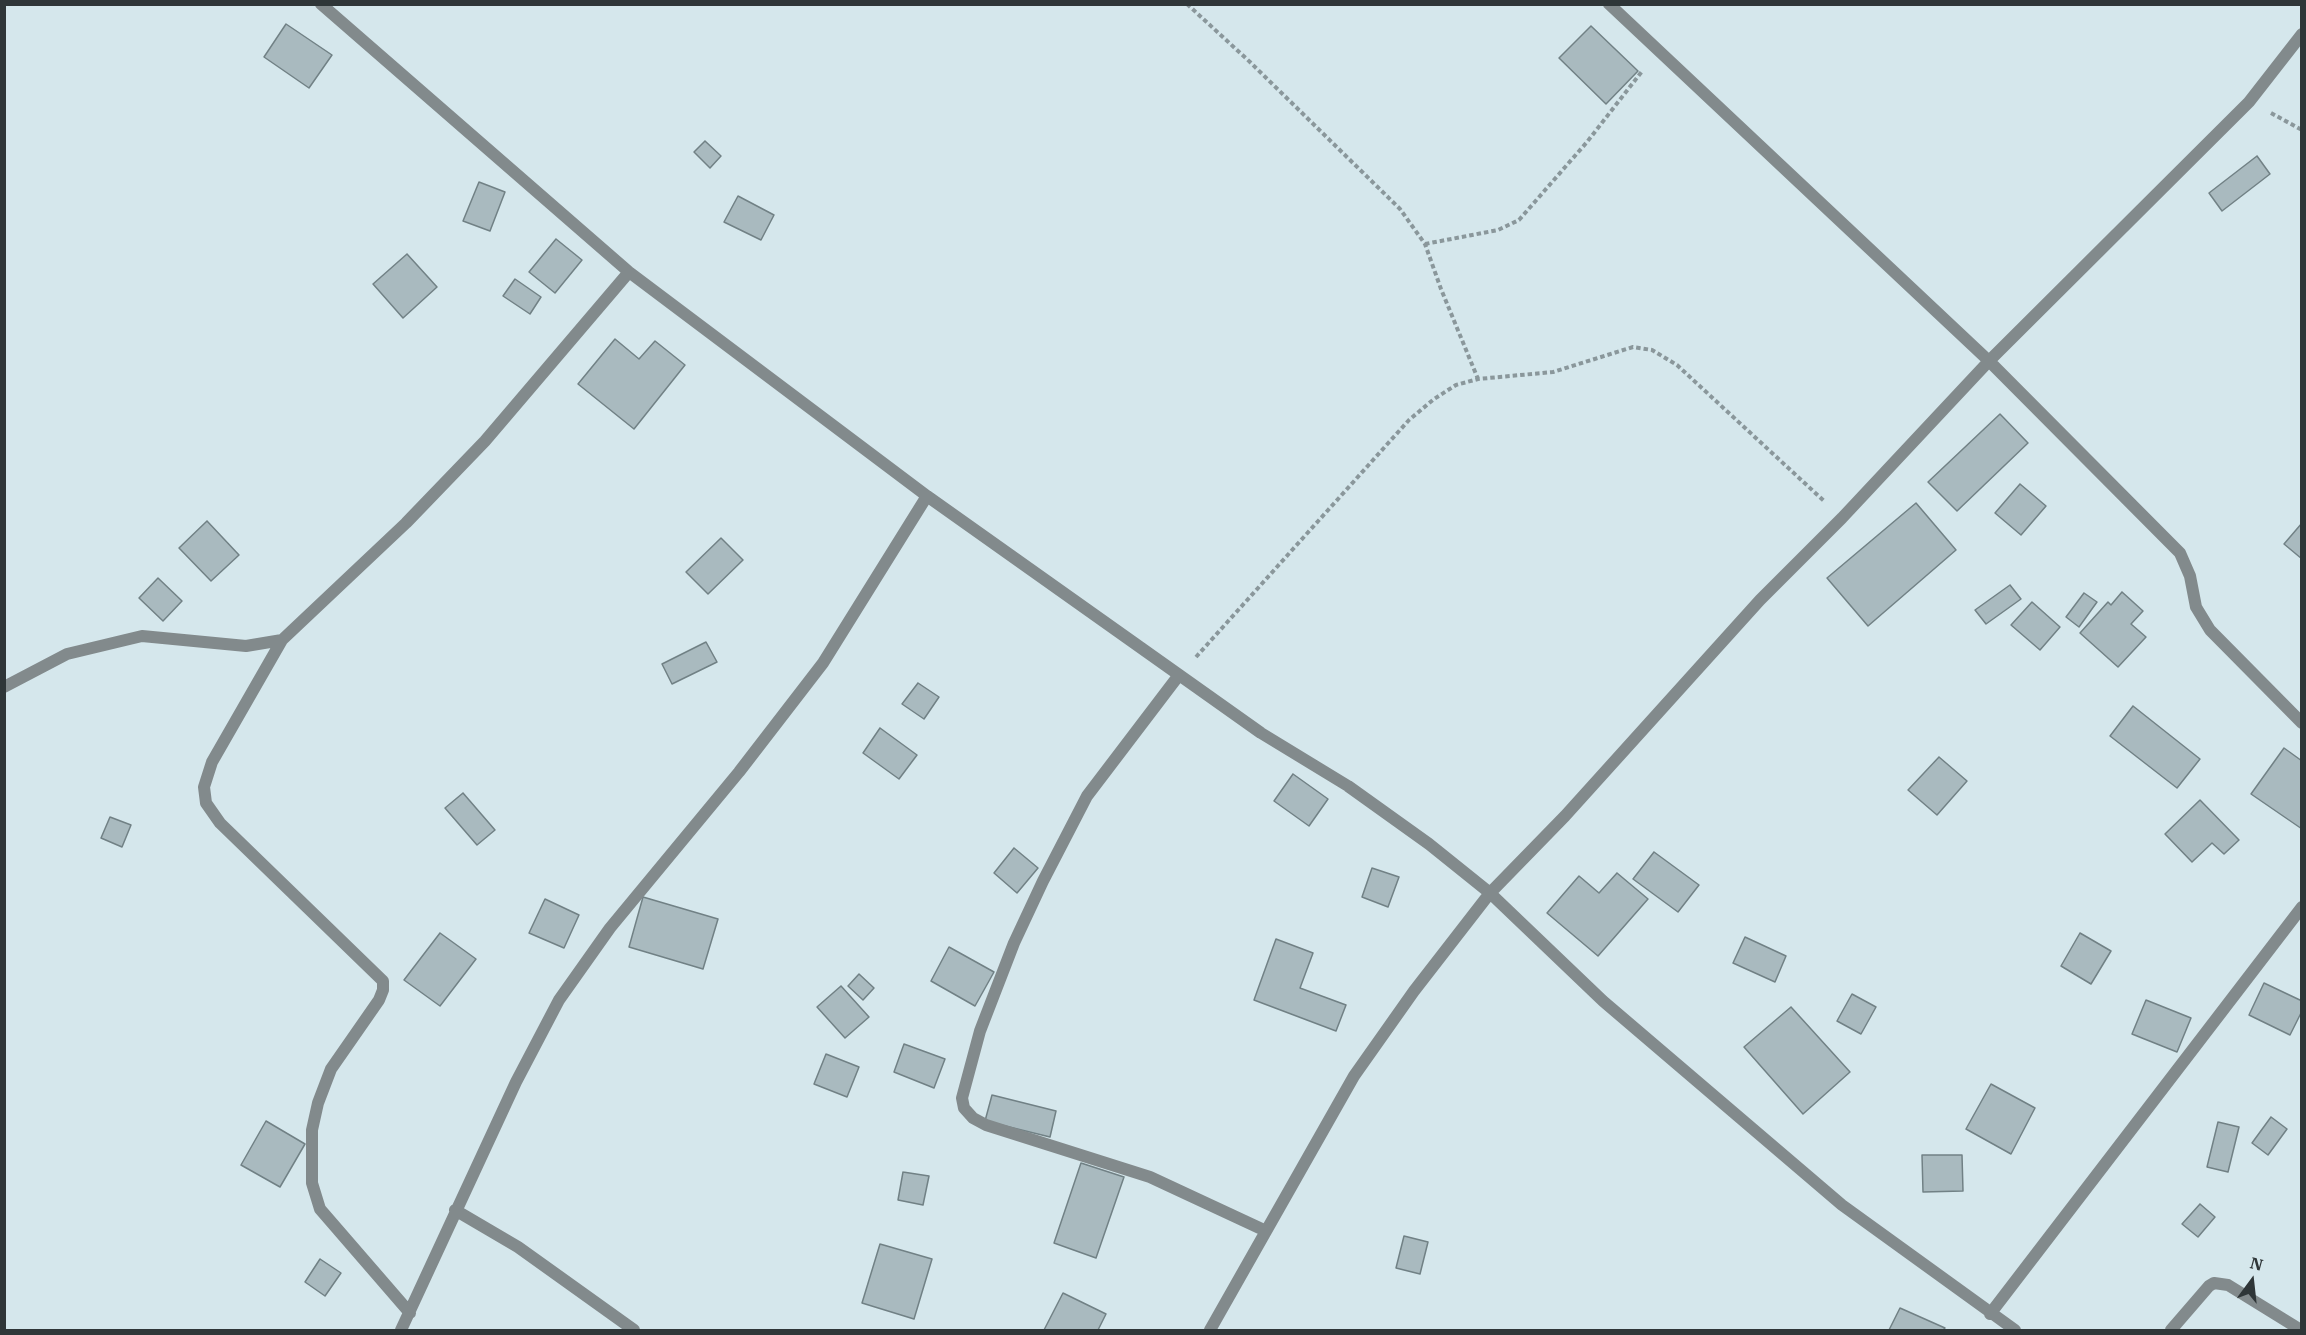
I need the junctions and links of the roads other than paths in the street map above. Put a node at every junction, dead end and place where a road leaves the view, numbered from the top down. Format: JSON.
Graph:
{"nodes":[{"id":1,"x":321,"y":4,"type":"edge"},
{"id":2,"x":1609,"y":4,"type":"edge"},
{"id":3,"x":2301,"y":34,"type":"edge"},
{"id":4,"x":629,"y":272,"type":"junction"},
{"id":5,"x":1989,"y":361,"type":"junction"},
{"id":6,"x":927,"y":496,"type":"junction"},
{"id":7,"x":282,"y":640,"type":"junction"},
{"id":8,"x":1179,"y":675,"type":"junction"},
{"id":9,"x":4,"y":687,"type":"edge"},
{"id":10,"x":2301,"y":723,"type":"edge"},
{"id":11,"x":1490,"y":892,"type":"junction"},
{"id":12,"x":2301,"y":907,"type":"edge"},
{"id":13,"x":455,"y":1210,"type":"junction"},
{"id":14,"x":1266,"y":1231,"type":"junction"},
{"id":15,"x":410,"y":1313,"type":"junction"},
{"id":16,"x":1990,"y":1314,"type":"junction"},
{"id":17,"x":401,"y":1330,"type":"edge"},
{"id":18,"x":634,"y":1330,"type":"edge"},
{"id":19,"x":1210,"y":1330,"type":"edge"},
{"id":20,"x":2015,"y":1330,"type":"edge"},
{"id":21,"x":2171,"y":1330,"type":"edge"},
{"id":22,"x":2301,"y":1330,"type":"edge"}],
"edges":[{"from":1,"to":4,"type":"street"},
{"from":2,"to":5,"type":"street"},
{"from":3,"to":5,"type":"street"},
{"from":4,"to":6,"type":"street"},
{"from":4,"to":7,"type":"street"},
{"from":5,"to":10,"type":"street"},
{"from":5,"to":11,"type":"street"},
{"from":6,"to":8,"type":"street"},
{"from":6,"to":13,"type":"street"},
{"from":7,"to":9,"type":"street"},
{"from":7,"to":15,"type":"street"},
{"from":8,"to":11,"type":"street"},
{"from":8,"to":14,"type":"street"},
{"from":11,"to":14,"type":"street"},
{"from":11,"to":16,"type":"street"},
{"from":12,"to":16,"type":"street"},
{"from":13,"to":15,"type":"street"},
{"from":13,"to":18,"type":"street"},
{"from":14,"to":19,"type":"street"},
{"from":15,"to":17,"type":"street"},
{"from":16,"to":20,"type":"street"},
{"from":21,"to":22,"type":"street"}]}
